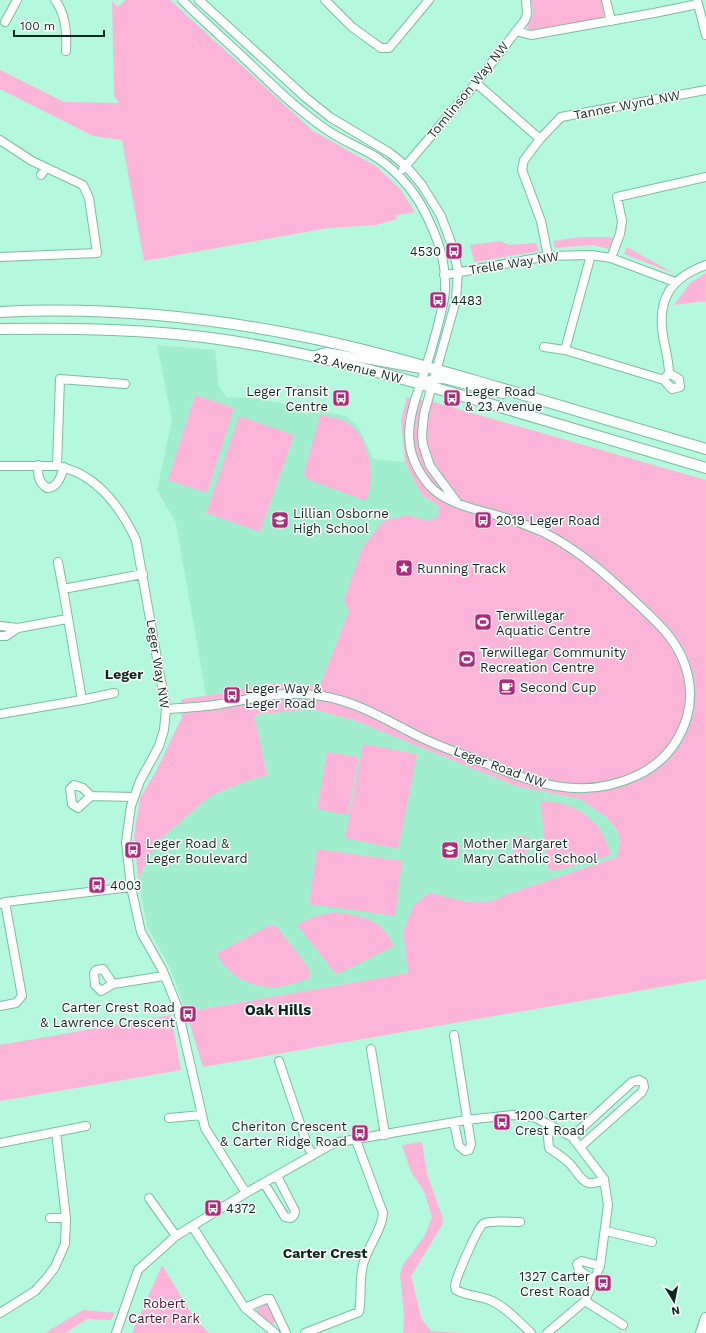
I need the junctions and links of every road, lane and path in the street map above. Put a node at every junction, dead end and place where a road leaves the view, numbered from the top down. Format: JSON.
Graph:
{"nodes":[{"id":1,"x":17,"y":0,"type":"edge"},
{"id":2,"x":55,"y":0,"type":"edge"},
{"id":3,"x":182,"y":0,"type":"edge"},
{"id":4,"x":325,"y":0,"type":"edge"},
{"id":5,"x":429,"y":0,"type":"edge"},
{"id":6,"x":526,"y":0,"type":"edge"},
{"id":7,"x":606,"y":0,"type":"edge"},
{"id":8,"x":203,"y":1,"type":"edge"},
{"id":9,"x":698,"y":2,"type":"edge"},
{"id":10,"x":196,"y":13,"type":"junction"},
{"id":11,"x":611,"y":20,"type":"junction"},
{"id":12,"x":5,"y":22,"type":"dead end"},
{"id":13,"x":516,"y":31,"type":"junction"},
{"id":14,"x":706,"y":34,"type":"edge"},
{"id":15,"x":66,"y":51,"type":"dead end"},
{"id":16,"x":476,"y":83,"type":"junction"},
{"id":17,"x":706,"y":90,"type":"edge"},
{"id":18,"x":540,"y":138,"type":"junction"},
{"id":19,"x":0,"y":140,"type":"edge"},
{"id":20,"x":406,"y":166,"type":"junction"},
{"id":21,"x":397,"y":175,"type":"junction"},
{"id":22,"x":706,"y":177,"type":"edge"},
{"id":23,"x":591,"y":255,"type":"junction"},
{"id":24,"x":548,"y":256,"type":"junction"},
{"id":25,"x":0,"y":257,"type":"edge"},
{"id":26,"x":610,"y":258,"type":"junction"},
{"id":27,"x":706,"y":265,"type":"edge"},
{"id":28,"x":458,"y":272,"type":"junction"},
{"id":29,"x":444,"y":275,"type":"junction"},
{"id":30,"x":675,"y":282,"type":"junction"},
{"id":31,"x":1,"y":312,"type":"edge"},
{"id":32,"x":0,"y":329,"type":"edge"},
{"id":33,"x":544,"y":347,"type":"dead end"},
{"id":34,"x":565,"y":350,"type":"junction"},
{"id":35,"x":310,"y":356,"type":"junction"},
{"id":36,"x":425,"y":368,"type":"junction"},
{"id":37,"x":435,"y":379,"type":"junction"},
{"id":38,"x":420,"y":383,"type":"junction"},
{"id":39,"x":125,"y":384,"type":"dead end"},
{"id":40,"x":706,"y":449,"type":"edge"},
{"id":41,"x":38,"y":465,"type":"junction"},
{"id":42,"x":0,"y":466,"type":"edge"},
{"id":43,"x":60,"y":466,"type":"junction"},
{"id":44,"x":706,"y":468,"type":"edge"},
{"id":45,"x":456,"y":501,"type":"junction"},
{"id":46,"x":58,"y":562,"type":"dead end"},
{"id":47,"x":143,"y":574,"type":"junction"},
{"id":48,"x":63,"y":589,"type":"junction"},
{"id":49,"x":67,"y":619,"type":"junction"},
{"id":50,"x":0,"y":626,"type":"edge"},
{"id":51,"x":18,"y":628,"type":"junction"},
{"id":52,"x":0,"y":636,"type":"edge"},
{"id":53,"x":114,"y":693,"type":"dead end"},
{"id":54,"x":82,"y":700,"type":"junction"},
{"id":55,"x":166,"y":709,"type":"junction"},
{"id":56,"x":0,"y":714,"type":"edge"},
{"id":57,"x":91,"y":796,"type":"dead end"},
{"id":58,"x":134,"y":797,"type":"junction"},
{"id":59,"x":131,"y":887,"type":"junction"},
{"id":60,"x":2,"y":903,"type":"edge"},
{"id":61,"x":164,"y":976,"type":"junction"},
{"id":62,"x":113,"y":984,"type":"dead end"},
{"id":63,"x":0,"y":1006,"type":"edge"},
{"id":64,"x":454,"y":1035,"type":"dead end"},
{"id":65,"x":371,"y":1049,"type":"dead end"},
{"id":66,"x":279,"y":1061,"type":"dead end"},
{"id":67,"x":202,"y":1115,"type":"junction"},
{"id":68,"x":169,"y":1118,"type":"dead end"},
{"id":69,"x":466,"y":1120,"type":"junction"},
{"id":70,"x":454,"y":1123,"type":"junction"},
{"id":71,"x":86,"y":1126,"type":"dead end"},
{"id":72,"x":552,"y":1126,"type":"junction"},
{"id":73,"x":56,"y":1132,"type":"junction"},
{"id":74,"x":385,"y":1135,"type":"junction"},
{"id":75,"x":572,"y":1137,"type":"junction"},
{"id":76,"x":356,"y":1140,"type":"junction"},
{"id":77,"x":0,"y":1142,"type":"edge"},
{"id":78,"x":580,"y":1147,"type":"junction"},
{"id":79,"x":313,"y":1155,"type":"junction"},
{"id":80,"x":277,"y":1176,"type":"junction"},
{"id":81,"x":604,"y":1179,"type":"junction"},
{"id":82,"x":264,"y":1183,"type":"junction"},
{"id":83,"x":246,"y":1193,"type":"junction"},
{"id":84,"x":149,"y":1198,"type":"dead end"},
{"id":85,"x":50,"y":1218,"type":"dead end"},
{"id":86,"x":66,"y":1218,"type":"junction"},
{"id":87,"x":520,"y":1222,"type":"dead end"},
{"id":88,"x":192,"y":1226,"type":"junction"},
{"id":89,"x":606,"y":1231,"type":"junction"},
{"id":90,"x":176,"y":1236,"type":"junction"},
{"id":91,"x":652,"y":1242,"type":"dead end"},
{"id":92,"x":600,"y":1266,"type":"junction"},
{"id":93,"x":594,"y":1281,"type":"junction"},
{"id":94,"x":585,"y":1301,"type":"junction"},
{"id":95,"x":245,"y":1308,"type":"junction"},
{"id":96,"x":0,"y":1313,"type":"edge"},
{"id":97,"x":706,"y":1318,"type":"edge"},
{"id":98,"x":623,"y":1325,"type":"dead end"},
{"id":99,"x":116,"y":1333,"type":"edge"},
{"id":100,"x":275,"y":1333,"type":"edge"},
{"id":101,"x":286,"y":1333,"type":"edge"},
{"id":102,"x":305,"y":1333,"type":"edge"},
{"id":103,"x":531,"y":1333,"type":"edge"},
{"id":104,"x":547,"y":1333,"type":"edge"},
{"id":105,"x":701,"y":1333,"type":"edge"}],
"edges":[{"from":1,"to":12,"type":"street"},
{"from":2,"to":15,"type":"street"},
{"from":3,"to":10,"type":"street","name":"Leger Road NW"},
{"from":4,"to":5,"type":"street"},
{"from":6,"to":13,"type":"street","name":"Tomlinson Way NW"},
{"from":7,"to":11,"type":"street"},
{"from":8,"to":10,"type":"street"},
{"from":8,"to":20,"type":"street"},
{"from":9,"to":11,"type":"street"},
{"from":9,"to":14,"type":"street"},
{"from":10,"to":21,"type":"street","name":"Leger Road NW"},
{"from":11,"to":13,"type":"street"},
{"from":13,"to":16,"type":"street","name":"Tomlinson Way NW"},
{"from":16,"to":18,"type":"street"},
{"from":16,"to":20,"type":"street","name":"Tomlinson Way NW"},
{"from":17,"to":18,"type":"street","name":"Tanner Wynd NW"},
{"from":18,"to":24,"type":"street","name":"Tanner Wynd NW"},
{"from":19,"to":25,"type":"street"},
{"from":20,"to":21,"type":"street","name":"Tomlinson Way NW"},
{"from":20,"to":28,"type":"street"},
{"from":21,"to":29,"type":"street","name":"Leger Road NW"},
{"from":22,"to":26,"type":"street"},
{"from":23,"to":24,"type":"street","name":"Trelle Way NW"},
{"from":23,"to":26,"type":"street","name":"Trelle Way NW"},
{"from":23,"to":34,"type":"street"},
{"from":24,"to":28,"type":"street","name":"Trelle Way NW"},
{"from":26,"to":30,"type":"street","name":"Trelle Way NW"},
{"from":27,"to":30,"type":"street"},
{"from":28,"to":29,"type":"street","name":"Trelle Way NW"},
{"from":28,"to":37,"type":"street"},
{"from":29,"to":36,"type":"street","name":"Leger Road NW"},
{"from":30,"to":34,"type":"street"},
{"from":31,"to":36,"type":"main road","name":"23 Avenue NW"},
{"from":32,"to":35,"type":"main road","name":"23 Avenue NW"},
{"from":33,"to":34,"type":"street"},
{"from":35,"to":36,"type":"street"},
{"from":35,"to":38,"type":"main road","name":"23 Avenue NW"},
{"from":36,"to":37,"type":"main road","name":"23 Avenue NW"},
{"from":36,"to":38,"type":"street","name":"Leger Road NW"},
{"from":37,"to":38,"type":"main road","name":"23 Avenue NW"},
{"from":37,"to":40,"type":"main road","name":"23 Avenue NW"},
{"from":37,"to":44,"type":"main road","name":"23 Avenue NW"},
{"from":37,"to":45,"type":"street"},
{"from":38,"to":45,"type":"street","name":"Leger Road NW"},
{"from":39,"to":43,"type":"street"},
{"from":41,"to":42,"type":"street","name":"Leger Way NW"},
{"from":41,"to":43,"type":"street","name":"Leger Way NW"},
{"from":41,"to":43,"type":"street"},
{"from":43,"to":47,"type":"street","name":"Leger Way NW"},
{"from":45,"to":55,"type":"street","name":"Leger Road NW"},
{"from":46,"to":48,"type":"street"},
{"from":47,"to":48,"type":"street"},
{"from":47,"to":55,"type":"street","name":"Leger Way NW"},
{"from":48,"to":49,"type":"street"},
{"from":49,"to":51,"type":"street"},
{"from":49,"to":54,"type":"street"},
{"from":50,"to":51,"type":"street"},
{"from":51,"to":52,"type":"street"},
{"from":53,"to":54,"type":"street"},
{"from":54,"to":56,"type":"street"},
{"from":55,"to":58,"type":"street","name":"Leger Way NW"},
{"from":57,"to":58,"type":"street"},
{"from":58,"to":59,"type":"street","name":"Leger Way NW"},
{"from":59,"to":60,"type":"street"},
{"from":59,"to":61,"type":"street","name":"Leger Way NW"},
{"from":60,"to":63,"type":"street"},
{"from":61,"to":62,"type":"street"},
{"from":61,"to":67,"type":"street","name":"Leger Way NW"},
{"from":64,"to":69,"type":"street"},
{"from":65,"to":74,"type":"street"},
{"from":66,"to":79,"type":"street"},
{"from":67,"to":68,"type":"street"},
{"from":67,"to":83,"type":"street","name":"Leger Way NW"},
{"from":69,"to":70,"type":"street"},
{"from":69,"to":70,"type":"street"},
{"from":69,"to":72,"type":"street"},
{"from":70,"to":74,"type":"street"},
{"from":71,"to":73,"type":"street"},
{"from":72,"to":75,"type":"street"},
{"from":72,"to":81,"type":"street"},
{"from":73,"to":77,"type":"street"},
{"from":73,"to":86,"type":"street"},
{"from":74,"to":76,"type":"street"},
{"from":75,"to":78,"type":"street"},
{"from":75,"to":78,"type":"street"},
{"from":76,"to":79,"type":"street"},
{"from":76,"to":102,"type":"street"},
{"from":78,"to":81,"type":"street"},
{"from":79,"to":80,"type":"street"},
{"from":80,"to":82,"type":"street"},
{"from":80,"to":82,"type":"street"},
{"from":81,"to":89,"type":"street"},
{"from":82,"to":83,"type":"street"},
{"from":83,"to":88,"type":"street"},
{"from":84,"to":90,"type":"street"},
{"from":85,"to":86,"type":"street"},
{"from":86,"to":96,"type":"street"},
{"from":87,"to":103,"type":"street"},
{"from":88,"to":90,"type":"street"},
{"from":88,"to":95,"type":"street"},
{"from":89,"to":91,"type":"street"},
{"from":89,"to":92,"type":"street"},
{"from":90,"to":99,"type":"street"},
{"from":92,"to":93,"type":"street"},
{"from":92,"to":93,"type":"street"},
{"from":93,"to":94,"type":"street"},
{"from":94,"to":98,"type":"street"},
{"from":94,"to":104,"type":"street"},
{"from":95,"to":100,"type":"street"},
{"from":95,"to":101,"type":"street"},
{"from":97,"to":105,"type":"main road"}]}
